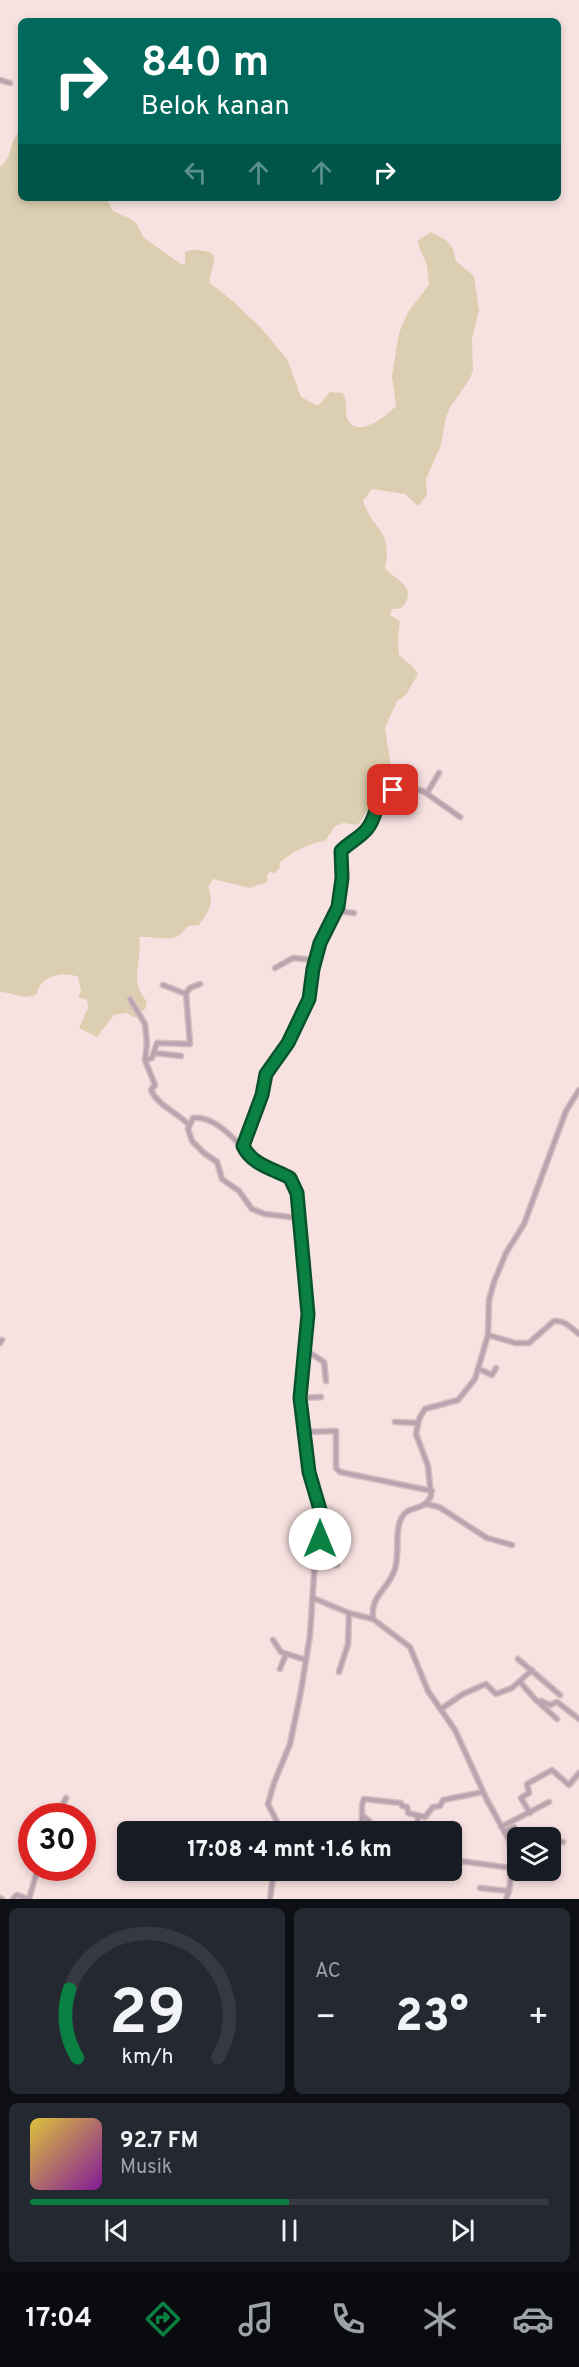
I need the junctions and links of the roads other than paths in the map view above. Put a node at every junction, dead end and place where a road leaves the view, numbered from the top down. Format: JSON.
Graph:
{"nodes":[{"id":1,"x":0,"y":80,"type":"edge"},
{"id":2,"x":10,"y":83,"type":"dead end"},
{"id":3,"x":439,"y":774,"type":"dead end"},
{"id":4,"x":427,"y":793,"type":"junction"},
{"id":5,"x":460,"y":817,"type":"dead end"},
{"id":6,"x":337,"y":911,"type":"junction"},
{"id":7,"x":354,"y":913,"type":"dead end"},
{"id":8,"x":315,"y":960,"type":"junction"},
{"id":9,"x":275,"y":968,"type":"dead end"},
{"id":10,"x":200,"y":984,"type":"dead end"},
{"id":11,"x":163,"y":985,"type":"dead end"},
{"id":12,"x":186,"y":993,"type":"junction"},
{"id":13,"x":130,"y":999,"type":"dead end"},
{"id":14,"x":154,"y":1053,"type":"junction"},
{"id":15,"x":181,"y":1056,"type":"dead end"},
{"id":16,"x":145,"y":1060,"type":"junction"},
{"id":17,"x":579,"y":1090,"type":"edge"},
{"id":18,"x":189,"y":1125,"type":"junction"},
{"id":19,"x":243,"y":1146,"type":"junction"},
{"id":20,"x":298,"y":1218,"type":"junction"},
{"id":21,"x":579,"y":1334,"type":"edge"},
{"id":22,"x":488,"y":1335,"type":"junction"},
{"id":23,"x":304,"y":1349,"type":"junction"},
{"id":24,"x":496,"y":1368,"type":"dead end"},
{"id":25,"x":479,"y":1369,"type":"junction"},
{"id":26,"x":326,"y":1381,"type":"dead end"},
{"id":27,"x":321,"y":1397,"type":"dead end"},
{"id":28,"x":300,"y":1398,"type":"junction"},
{"id":29,"x":395,"y":1422,"type":"dead end"},
{"id":30,"x":417,"y":1423,"type":"junction"},
{"id":31,"x":304,"y":1432,"type":"junction"},
{"id":32,"x":432,"y":1491,"type":"junction"},
{"id":33,"x":426,"y":1504,"type":"junction"},
{"id":34,"x":512,"y":1545,"type":"dead end"},
{"id":35,"x":315,"y":1563,"type":"junction"},
{"id":36,"x":337,"y":1565,"type":"dead end"},
{"id":37,"x":313,"y":1598,"type":"junction"},
{"id":38,"x":349,"y":1613,"type":"junction"},
{"id":39,"x":373,"y":1619,"type":"junction"},
{"id":40,"x":273,"y":1640,"type":"dead end"},
{"id":41,"x":286,"y":1654,"type":"junction"},
{"id":42,"x":518,"y":1659,"type":"dead end"},
{"id":43,"x":306,"y":1660,"type":"junction"},
{"id":44,"x":280,"y":1669,"type":"dead end"},
{"id":45,"x":532,"y":1670,"type":"junction"},
{"id":46,"x":339,"y":1672,"type":"dead end"},
{"id":47,"x":520,"y":1682,"type":"junction"},
{"id":48,"x":560,"y":1695,"type":"dead end"},
{"id":49,"x":535,"y":1699,"type":"junction"},
{"id":50,"x":441,"y":1709,"type":"junction"},
{"id":51,"x":557,"y":1719,"type":"dead end"},
{"id":52,"x":579,"y":1719,"type":"edge"},
{"id":53,"x":579,"y":1773,"type":"edge"},
{"id":54,"x":483,"y":1792,"type":"junction"},
{"id":55,"x":66,"y":1798,"type":"dead end"},
{"id":56,"x":549,"y":1802,"type":"dead end"},
{"id":57,"x":64,"y":1803,"type":"edge"},
{"id":58,"x":530,"y":1813,"type":"junction"},
{"id":59,"x":362,"y":1815,"type":"junction"},
{"id":60,"x":418,"y":1816,"type":"junction"},
{"id":61,"x":276,"y":1821,"type":"edge"},
{"id":62,"x":362,"y":1821,"type":"edge"},
{"id":63,"x":369,"y":1821,"type":"edge"},
{"id":64,"x":417,"y":1821,"type":"edge"},
{"id":65,"x":501,"y":1827,"type":"junction"},
{"id":66,"x":505,"y":1831,"type":"joint"},
{"id":67,"x":507,"y":1836,"type":"edge"},
{"id":68,"x":462,"y":1861,"type":"edge"},
{"id":69,"x":507,"y":1867,"type":"edge"},
{"id":70,"x":34,"y":1881,"type":"edge"},
{"id":71,"x":272,"y":1881,"type":"edge"},
{"id":72,"x":510,"y":1881,"type":"edge"},
{"id":73,"x":480,"y":1888,"type":"dead end"},
{"id":74,"x":509,"y":1891,"type":"junction"},
{"id":75,"x":13,"y":1899,"type":"edge"},
{"id":76,"x":28,"y":1899,"type":"edge"},
{"id":77,"x":270,"y":1899,"type":"edge"},
{"id":78,"x":506,"y":1899,"type":"edge"}],
"edges":[{"from":1,"to":2,"type":"street"},
{"from":3,"to":4,"type":"street"},
{"from":4,"to":5,"type":"street"},
{"from":4,"to":6,"type":"street"},
{"from":6,"to":7,"type":"street"},
{"from":6,"to":8,"type":"street"},
{"from":8,"to":9,"type":"street"},
{"from":8,"to":19,"type":"street"},
{"from":10,"to":12,"type":"street"},
{"from":11,"to":12,"type":"street"},
{"from":12,"to":14,"type":"street"},
{"from":13,"to":16,"type":"street"},
{"from":14,"to":15,"type":"street"},
{"from":14,"to":16,"type":"street"},
{"from":16,"to":18,"type":"street"},
{"from":17,"to":22,"type":"street"},
{"from":18,"to":19,"type":"street"},
{"from":18,"to":20,"type":"street"},
{"from":19,"to":20,"type":"street"},
{"from":20,"to":23,"type":"street"},
{"from":21,"to":22,"type":"street"},
{"from":22,"to":25,"type":"street"},
{"from":23,"to":26,"type":"street"},
{"from":23,"to":28,"type":"street"},
{"from":24,"to":25,"type":"street"},
{"from":25,"to":30,"type":"street"},
{"from":27,"to":28,"type":"street"},
{"from":28,"to":31,"type":"street"},
{"from":29,"to":30,"type":"street"},
{"from":30,"to":32,"type":"street"},
{"from":31,"to":32,"type":"street"},
{"from":31,"to":35,"type":"street"},
{"from":32,"to":33,"type":"street"},
{"from":33,"to":34,"type":"street"},
{"from":33,"to":39,"type":"street"},
{"from":35,"to":36,"type":"street"},
{"from":35,"to":37,"type":"street"},
{"from":37,"to":38,"type":"street"},
{"from":37,"to":43,"type":"street"},
{"from":38,"to":39,"type":"street"},
{"from":38,"to":46,"type":"street"},
{"from":39,"to":50,"type":"street"},
{"from":40,"to":41,"type":"street"},
{"from":41,"to":43,"type":"street"},
{"from":41,"to":44,"type":"street"},
{"from":42,"to":45,"type":"street"},
{"from":43,"to":61,"type":"street"},
{"from":45,"to":47,"type":"street"},
{"from":45,"to":48,"type":"street"},
{"from":47,"to":49,"type":"street"},
{"from":47,"to":50,"type":"street"},
{"from":49,"to":51,"type":"street"},
{"from":49,"to":52,"type":"street"},
{"from":50,"to":54,"type":"street"},
{"from":53,"to":58,"type":"street"},
{"from":54,"to":60,"type":"street"},
{"from":54,"to":65,"type":"street"},
{"from":55,"to":57,"type":"street"},
{"from":56,"to":58,"type":"street"},
{"from":58,"to":65,"type":"street"},
{"from":59,"to":60,"type":"street"},
{"from":59,"to":62,"type":"street"},
{"from":59,"to":63,"type":"street"},
{"from":60,"to":64,"type":"street"},
{"from":65,"to":66,"type":"street"},
{"from":66,"to":67,"type":"street"},
{"from":68,"to":69,"type":"street"},
{"from":70,"to":76,"type":"street"},
{"from":71,"to":77,"type":"street"},
{"from":72,"to":74,"type":"street"},
{"from":73,"to":74,"type":"street"},
{"from":74,"to":78,"type":"street"},
{"from":75,"to":76,"type":"street"}]}
